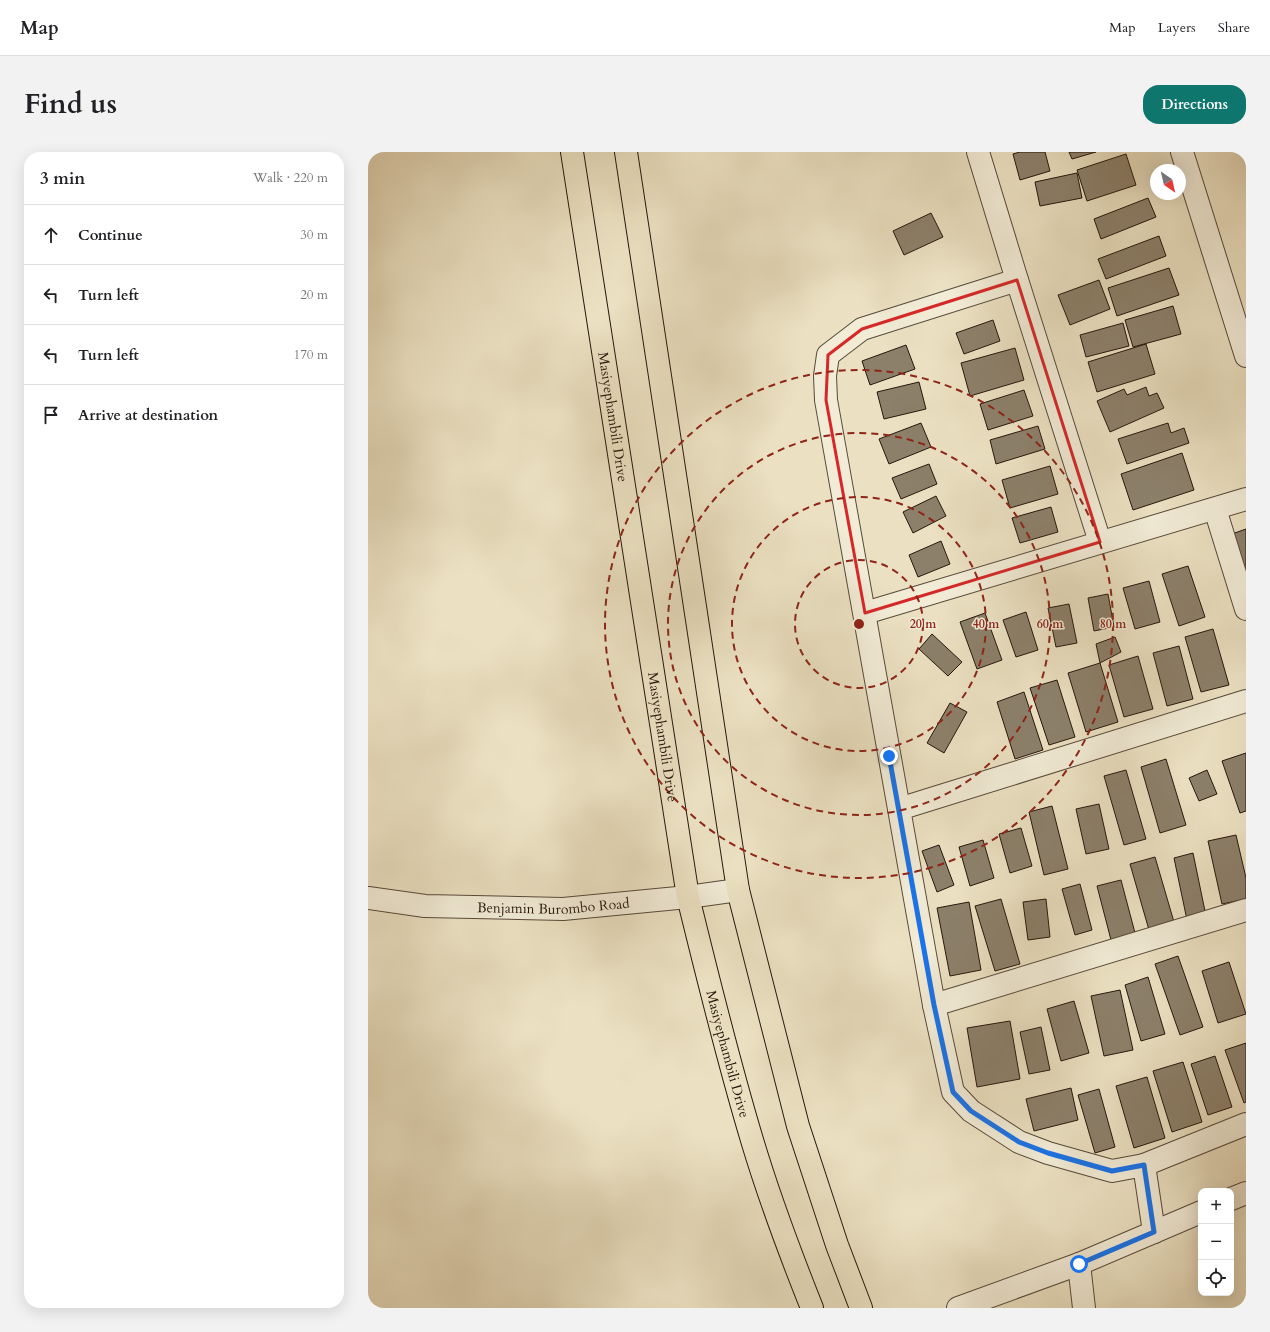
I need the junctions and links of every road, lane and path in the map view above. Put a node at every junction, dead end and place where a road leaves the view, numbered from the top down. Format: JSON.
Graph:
{"nodes":[{"id":1,"x":572,"y":152,"type":"edge"},
{"id":2,"x":626,"y":152,"type":"edge"},
{"id":3,"x":978,"y":152,"type":"edge"},
{"id":4,"x":1182,"y":152,"type":"edge"},
{"id":5,"x":1017,"y":280,"type":"junction"},
{"id":6,"x":1246,"y":356,"type":"edge"},
{"id":7,"x":1246,"y":499,"type":"edge"},
{"id":8,"x":1215,"y":508,"type":"junction"},
{"id":9,"x":1100,"y":542,"type":"junction"},
{"id":10,"x":1246,"y":609,"type":"edge"},
{"id":11,"x":865,"y":613,"type":"junction"},
{"id":12,"x":1246,"y":701,"type":"edge"},
{"id":13,"x":899,"y":809,"type":"junction"},
{"id":14,"x":738,"y":890,"type":"junction"},
{"id":15,"x":368,"y":898,"type":"edge"},
{"id":16,"x":688,"y":898,"type":"junction"},
{"id":17,"x":1246,"y":910,"type":"edge"},
{"id":18,"x":934,"y":1005,"type":"junction"},
{"id":19,"x":1246,"y":1124,"type":"edge"},
{"id":20,"x":1144,"y":1165,"type":"junction"},
{"id":21,"x":1246,"y":1193,"type":"edge"},
{"id":22,"x":1234,"y":1198,"type":"edge"},
{"id":23,"x":1198,"y":1213,"type":"edge"},
{"id":24,"x":1154,"y":1232,"type":"junction"},
{"id":25,"x":1079,"y":1264,"type":"junction"},
{"id":26,"x":812,"y":1308,"type":"edge"},
{"id":27,"x":861,"y":1308,"type":"edge"},
{"id":28,"x":958,"y":1308,"type":"edge"},
{"id":29,"x":1084,"y":1308,"type":"edge"}],
"edges":[{"from":1,"to":16,"type":"main road","name":"Masiyephambili Drive"},
{"from":2,"to":14,"type":"main road"},
{"from":3,"to":5,"type":"street"},
{"from":4,"to":6,"type":"street"},
{"from":5,"to":9,"type":"street"},
{"from":5,"to":11,"type":"street"},
{"from":7,"to":8,"type":"street"},
{"from":8,"to":9,"type":"street"},
{"from":8,"to":10,"type":"street"},
{"from":9,"to":11,"type":"street"},
{"from":11,"to":13,"type":"street"},
{"from":12,"to":13,"type":"street"},
{"from":13,"to":18,"type":"street"},
{"from":14,"to":16,"type":"street","name":"Benjamin Burombo Road"},
{"from":14,"to":27,"type":"main road"},
{"from":15,"to":16,"type":"street","name":"Benjamin Burombo Road"},
{"from":16,"to":26,"type":"main road","name":"Masiyephambili Drive"},
{"from":17,"to":18,"type":"street"},
{"from":18,"to":20,"type":"street"},
{"from":19,"to":20,"type":"street"},
{"from":20,"to":24,"type":"street"},
{"from":21,"to":22,"type":"street"},
{"from":23,"to":24,"type":"street"},
{"from":24,"to":25,"type":"street"},
{"from":25,"to":28,"type":"street"},
{"from":25,"to":29,"type":"street"}]}
